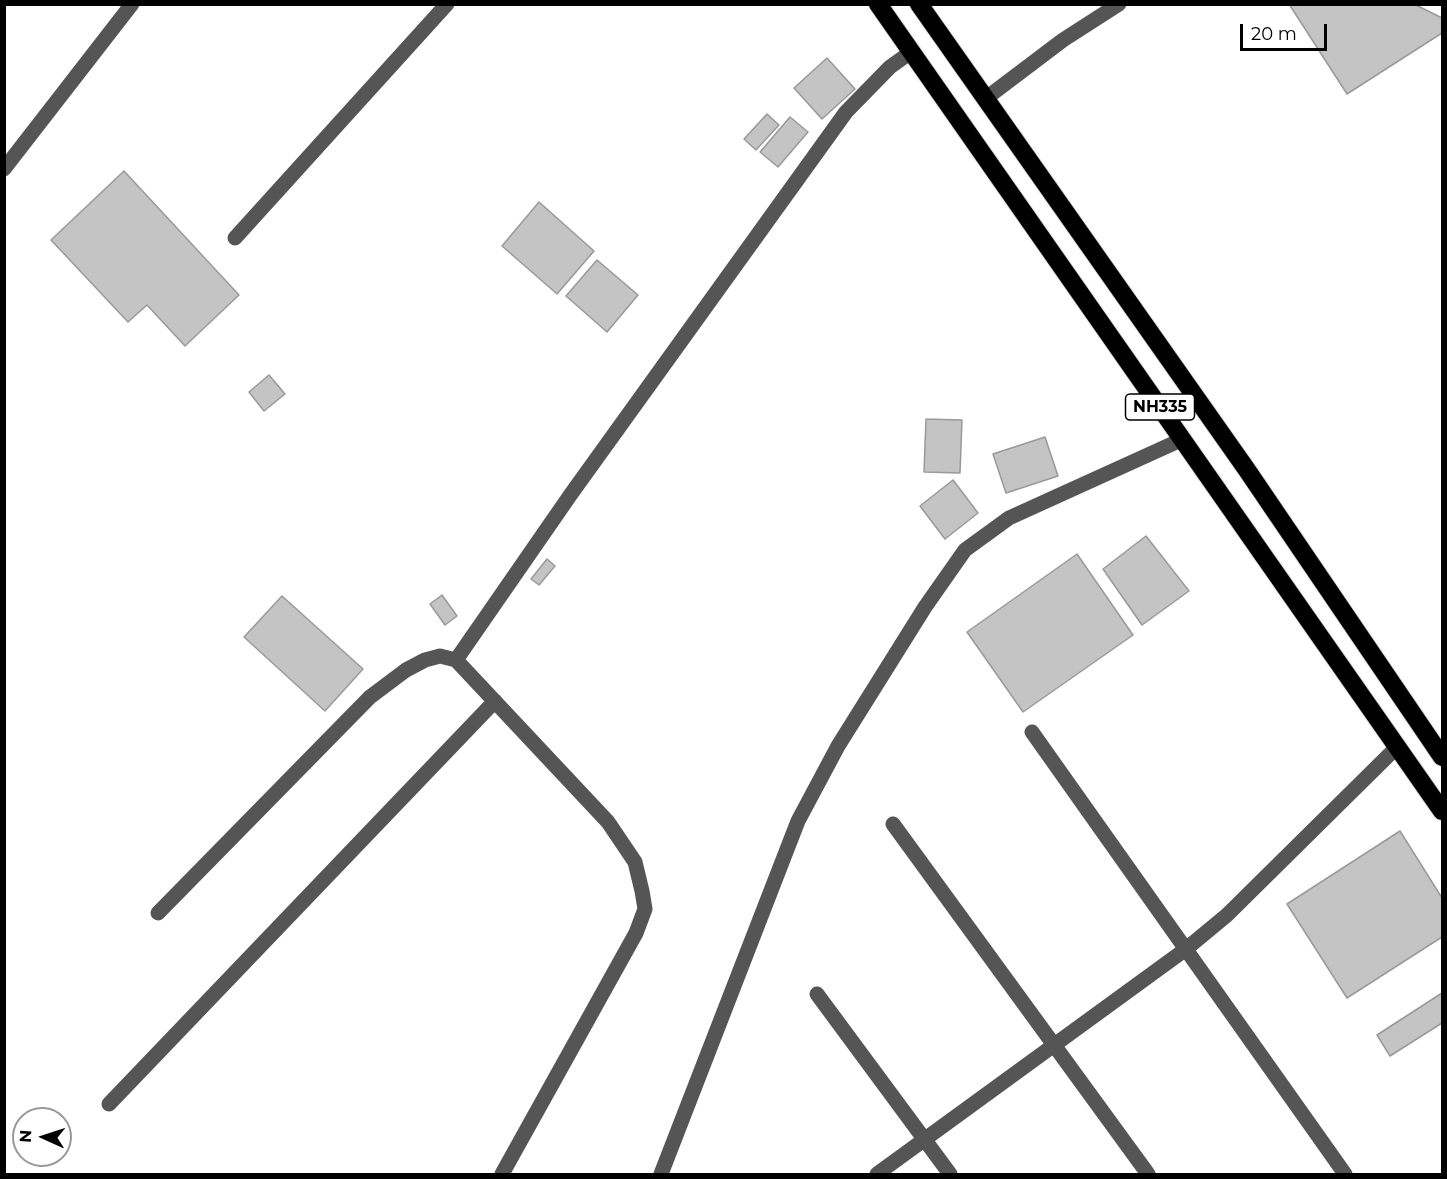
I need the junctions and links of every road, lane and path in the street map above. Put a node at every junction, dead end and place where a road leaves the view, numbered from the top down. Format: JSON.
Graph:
{"nodes":[{"id":1,"x":132,"y":4,"type":"edge"},
{"id":2,"x":447,"y":4,"type":"edge"},
{"id":3,"x":878,"y":4,"type":"edge"},
{"id":4,"x":919,"y":4,"type":"edge"},
{"id":5,"x":1119,"y":4,"type":"edge"},
{"id":6,"x":911,"y":52,"type":"junction"},
{"id":7,"x":985,"y":99,"type":"junction"},
{"id":8,"x":4,"y":169,"type":"edge"},
{"id":9,"x":235,"y":238,"type":"dead end"},
{"id":10,"x":1183,"y":440,"type":"junction"},
{"id":11,"x":456,"y":660,"type":"junction"},
{"id":12,"x":495,"y":701,"type":"junction"},
{"id":13,"x":1032,"y":732,"type":"dead end"},
{"id":14,"x":1398,"y":746,"type":"junction"},
{"id":15,"x":1443,"y":757,"type":"edge"},
{"id":16,"x":1443,"y":811,"type":"edge"},
{"id":17,"x":893,"y":824,"type":"dead end"},
{"id":18,"x":158,"y":913,"type":"dead end"},
{"id":19,"x":1186,"y":949,"type":"junction"},
{"id":20,"x":817,"y":994,"type":"dead end"},
{"id":21,"x":1054,"y":1045,"type":"junction"},
{"id":22,"x":109,"y":1104,"type":"dead end"},
{"id":23,"x":924,"y":1140,"type":"junction"},
{"id":24,"x":502,"y":1174,"type":"edge"},
{"id":25,"x":662,"y":1174,"type":"edge"},
{"id":26,"x":877,"y":1174,"type":"edge"},
{"id":27,"x":950,"y":1174,"type":"edge"},
{"id":28,"x":1148,"y":1174,"type":"edge"},
{"id":29,"x":1345,"y":1174,"type":"edge"}],
"edges":[{"from":1,"to":8,"type":"street"},
{"from":2,"to":9,"type":"street"},
{"from":3,"to":6,"type":"highway","number":"NH335"},
{"from":4,"to":7,"type":"highway","number":"NH335"},
{"from":5,"to":7,"type":"street"},
{"from":6,"to":10,"type":"highway","number":"NH335"},
{"from":6,"to":11,"type":"street"},
{"from":7,"to":15,"type":"highway","number":"NH335"},
{"from":10,"to":14,"type":"highway","number":"NH335"},
{"from":10,"to":25,"type":"street"},
{"from":11,"to":12,"type":"street"},
{"from":11,"to":18,"type":"street"},
{"from":12,"to":22,"type":"street"},
{"from":12,"to":24,"type":"street"},
{"from":13,"to":19,"type":"street"},
{"from":14,"to":16,"type":"highway","number":"NH335"},
{"from":14,"to":19,"type":"street"},
{"from":17,"to":21,"type":"street"},
{"from":19,"to":21,"type":"street"},
{"from":19,"to":29,"type":"street"},
{"from":20,"to":23,"type":"street"},
{"from":21,"to":23,"type":"street"},
{"from":21,"to":28,"type":"street"},
{"from":23,"to":26,"type":"street"},
{"from":23,"to":27,"type":"street"}]}
